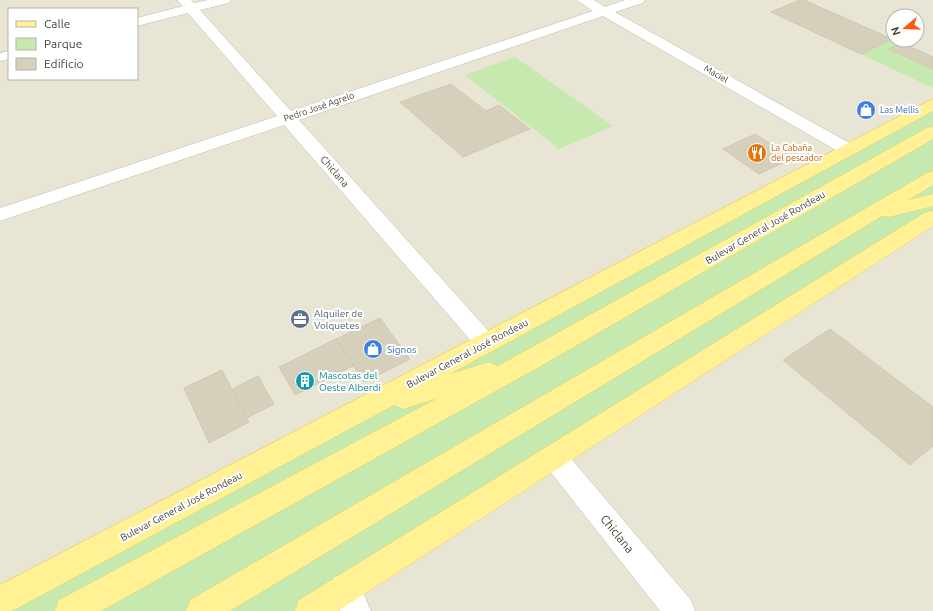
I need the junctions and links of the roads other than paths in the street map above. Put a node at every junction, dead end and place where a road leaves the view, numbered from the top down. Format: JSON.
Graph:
{"nodes":[{"id":1,"x":224,"y":0,"type":"edge"},
{"id":2,"x":584,"y":0,"type":"edge"},
{"id":3,"x":638,"y":0,"type":"edge"},
{"id":4,"x":188,"y":4,"type":"edge"},
{"id":5,"x":605,"y":11,"type":"junction"},
{"id":6,"x":138,"y":22,"type":"edge"},
{"id":7,"x":933,"y":104,"type":"edge"},
{"id":8,"x":288,"y":118,"type":"junction"},
{"id":9,"x":933,"y":132,"type":"edge"},
{"id":10,"x":847,"y":149,"type":"junction"},
{"id":11,"x":933,"y":177,"type":"edge"},
{"id":12,"x":933,"y":200,"type":"edge"},
{"id":13,"x":0,"y":215,"type":"edge"},
{"id":14,"x":867,"y":217,"type":"junction"},
{"id":15,"x":933,"y":217,"type":"edge"},
{"id":16,"x":486,"y":343,"type":"junction"},
{"id":17,"x":538,"y":356,"type":"junction"},
{"id":18,"x":356,"y":413,"type":"junction"},
{"id":19,"x":554,"y":457,"type":"junction"},
{"id":20,"x":351,"y":600,"type":"edge"},
{"id":21,"x":0,"y":601,"type":"edge"},
{"id":22,"x":70,"y":611,"type":"edge"},
{"id":23,"x":201,"y":611,"type":"edge"},
{"id":24,"x":310,"y":611,"type":"edge"},
{"id":25,"x":680,"y":611,"type":"edge"}],
"edges":[{"from":1,"to":4,"type":"street"},
{"from":2,"to":5,"type":"street","name":"Maciel"},
{"from":3,"to":5,"type":"street","name":"Pedro José Agrelo"},
{"from":4,"to":6,"type":"street"},
{"from":4,"to":8,"type":"street","name":"Chiclana"},
{"from":5,"to":8,"type":"street","name":"Pedro José Agrelo"},
{"from":5,"to":10,"type":"street","name":"Maciel"},
{"from":7,"to":10,"type":"main road","name":"Bulevar General José Rondeau"},
{"from":8,"to":13,"type":"street","name":"Pedro José Agrelo"},
{"from":8,"to":16,"type":"street","name":"Chiclana"},
{"from":9,"to":17,"type":"main road","name":"Bulevar General José Rondeau"},
{"from":10,"to":16,"type":"main road","name":"Bulevar General José Rondeau"},
{"from":11,"to":14,"type":"main road"},
{"from":12,"to":14,"type":"main road"},
{"from":14,"to":23,"type":"main road"},
{"from":15,"to":19,"type":"main road"},
{"from":16,"to":18,"type":"main road","name":"Bulevar General José Rondeau"},
{"from":17,"to":18,"type":"main road"},
{"from":17,"to":22,"type":"main road","name":"Bulevar General José Rondeau"},
{"from":18,"to":21,"type":"main road","name":"Bulevar General José Rondeau"},
{"from":19,"to":20,"type":"main road"},
{"from":19,"to":25,"type":"street","name":"Chiclana"},
{"from":20,"to":24,"type":"main road"}]}
